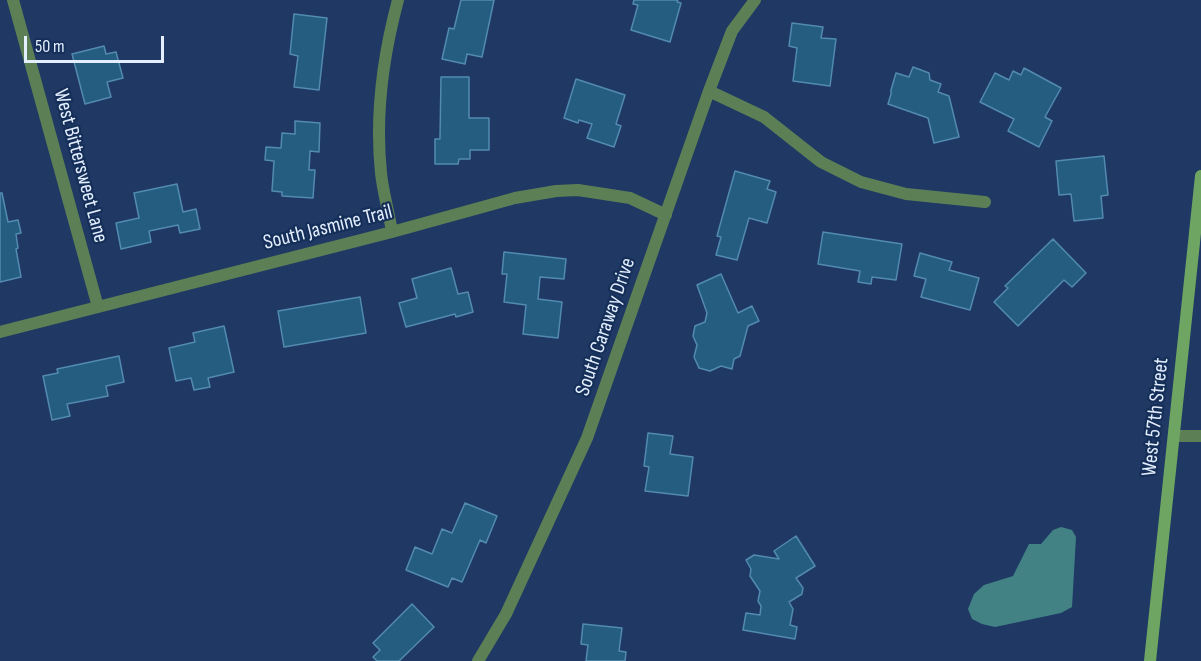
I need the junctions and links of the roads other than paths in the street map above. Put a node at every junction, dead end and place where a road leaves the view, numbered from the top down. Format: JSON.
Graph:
{"nodes":[{"id":1,"x":13,"y":0,"type":"edge"},
{"id":2,"x":398,"y":0,"type":"edge"},
{"id":3,"x":755,"y":0,"type":"edge"},
{"id":4,"x":709,"y":91,"type":"junction"},
{"id":5,"x":1201,"y":176,"type":"edge"},
{"id":6,"x":985,"y":202,"type":"dead end"},
{"id":7,"x":666,"y":215,"type":"junction"},
{"id":8,"x":392,"y":232,"type":"junction"},
{"id":9,"x":98,"y":307,"type":"junction"},
{"id":10,"x":0,"y":332,"type":"edge"},
{"id":11,"x":1174,"y":436,"type":"junction"},
{"id":12,"x":1201,"y":436,"type":"edge"},
{"id":13,"x":478,"y":661,"type":"edge"},
{"id":14,"x":1150,"y":661,"type":"edge"}],
"edges":[{"from":1,"to":9,"type":"street","name":"West Bittersweet Lane"},
{"from":2,"to":8,"type":"street"},
{"from":3,"to":4,"type":"street","name":"South Caraway Drive"},
{"from":4,"to":6,"type":"street"},
{"from":4,"to":7,"type":"street","name":"South Caraway Drive"},
{"from":5,"to":11,"type":"main road","name":"West 57th Street"},
{"from":7,"to":8,"type":"street","name":"South Jasmine Trail"},
{"from":7,"to":13,"type":"street","name":"South Caraway Drive"},
{"from":8,"to":9,"type":"street","name":"South Jasmine Trail"},
{"from":9,"to":10,"type":"street","name":"South Jasmine Trail"},
{"from":11,"to":12,"type":"street"},
{"from":11,"to":14,"type":"main road","name":"West 57th Street"}]}
